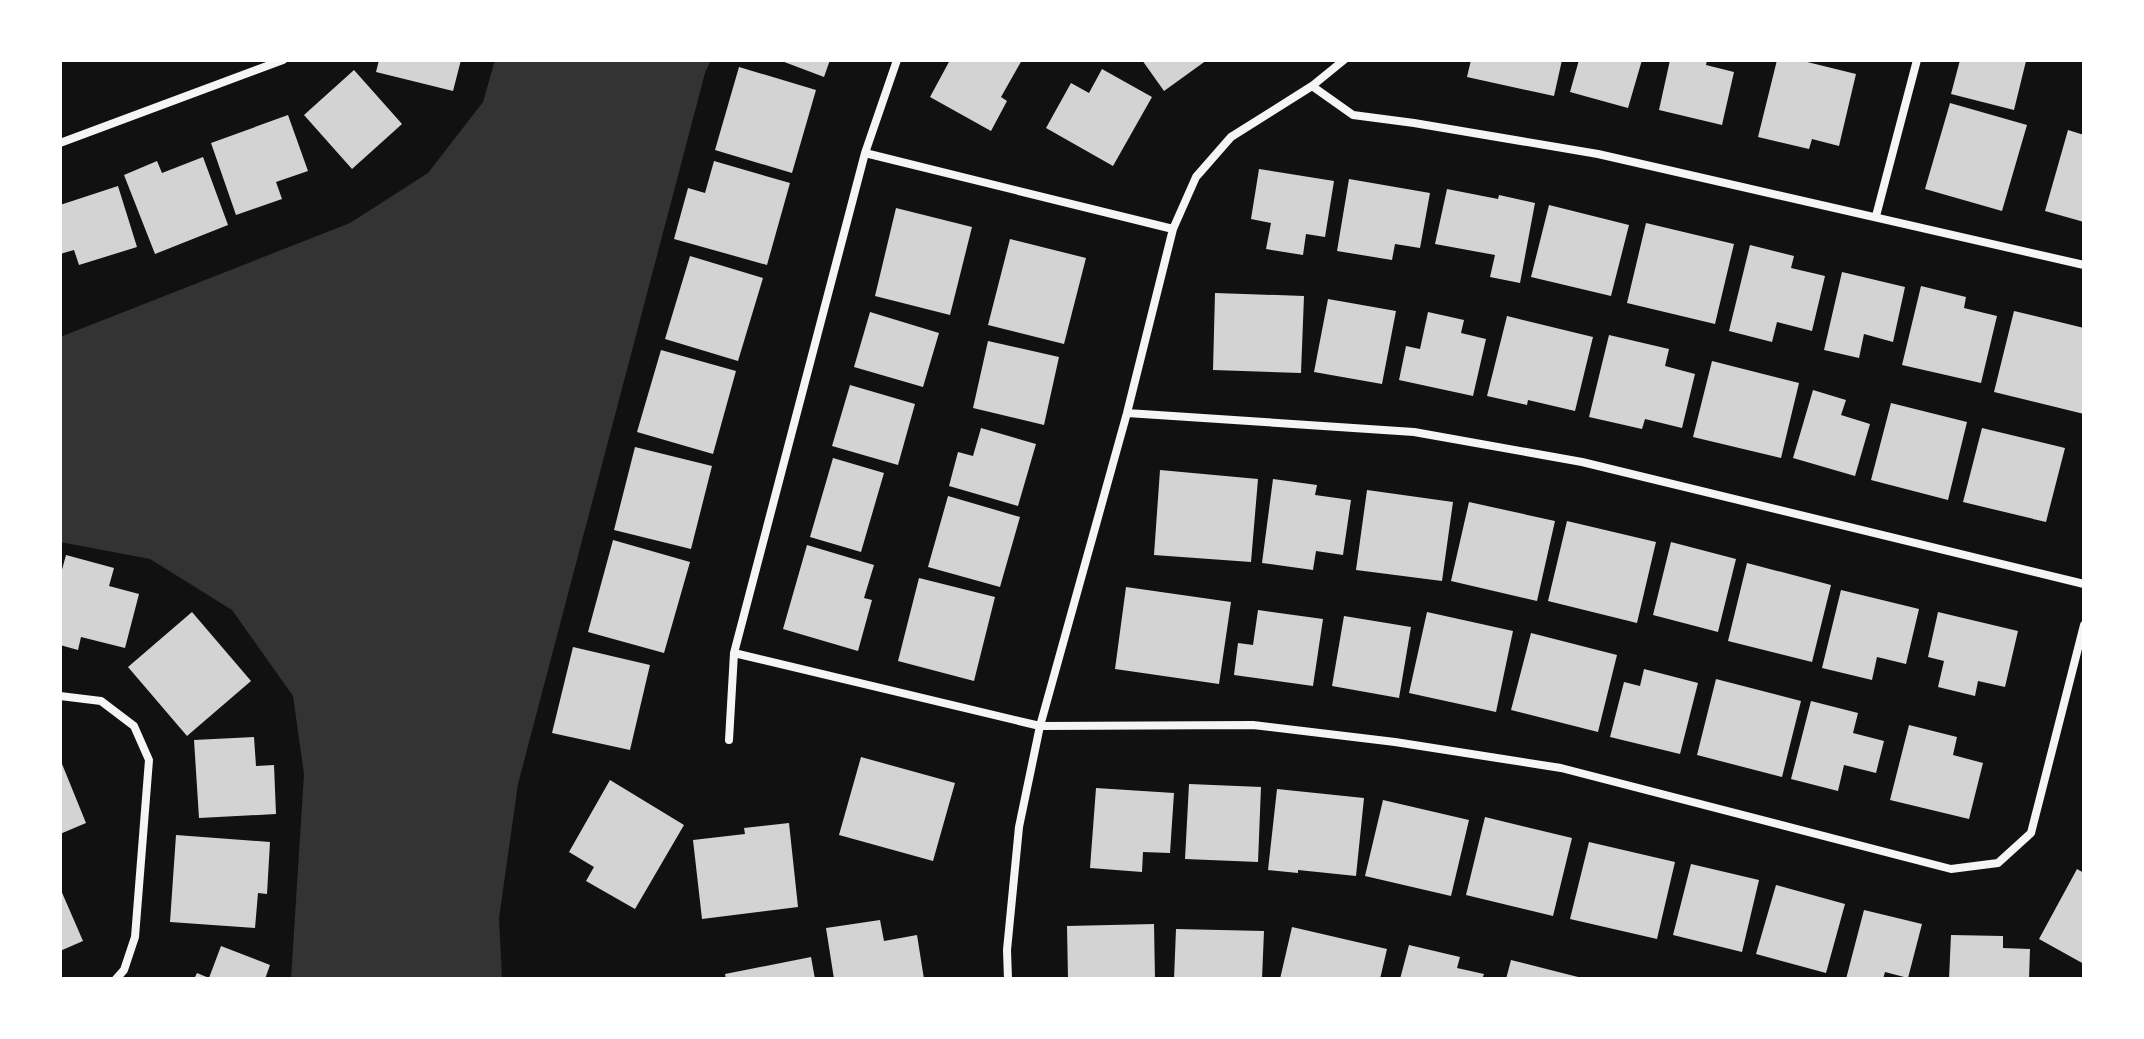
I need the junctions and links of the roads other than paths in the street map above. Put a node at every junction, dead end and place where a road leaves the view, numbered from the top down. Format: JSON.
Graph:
{"nodes":[{"id":1,"x":283,"y":60,"type":"edge"},
{"id":2,"x":897,"y":60,"type":"edge"},
{"id":3,"x":1344,"y":60,"type":"edge"},
{"id":4,"x":1917,"y":60,"type":"edge"},
{"id":5,"x":1312,"y":86,"type":"junction"},
{"id":6,"x":60,"y":143,"type":"edge"},
{"id":7,"x":865,"y":153,"type":"junction"},
{"id":8,"x":1876,"y":216,"type":"junction"},
{"id":9,"x":1173,"y":229,"type":"junction"},
{"id":10,"x":2084,"y":265,"type":"edge"},
{"id":11,"x":1127,"y":413,"type":"junction"},
{"id":12,"x":2084,"y":584,"type":"edge"},
{"id":13,"x":2084,"y":625,"type":"edge"},
{"id":14,"x":734,"y":653,"type":"junction"},
{"id":15,"x":60,"y":696,"type":"edge"},
{"id":16,"x":1040,"y":726,"type":"junction"},
{"id":17,"x":729,"y":740,"type":"dead end"},
{"id":18,"x":116,"y":979,"type":"edge"},
{"id":19,"x":1008,"y":979,"type":"edge"}],
"edges":[{"from":1,"to":6,"type":"street"},
{"from":2,"to":7,"type":"street"},
{"from":3,"to":5,"type":"street"},
{"from":4,"to":8,"type":"street"},
{"from":5,"to":8,"type":"street"},
{"from":5,"to":9,"type":"street"},
{"from":7,"to":9,"type":"street"},
{"from":7,"to":14,"type":"street"},
{"from":8,"to":10,"type":"street"},
{"from":9,"to":11,"type":"street"},
{"from":11,"to":12,"type":"street"},
{"from":11,"to":16,"type":"street"},
{"from":13,"to":16,"type":"street"},
{"from":14,"to":16,"type":"street"},
{"from":14,"to":17,"type":"street"},
{"from":15,"to":18,"type":"street"},
{"from":16,"to":19,"type":"street"}]}
